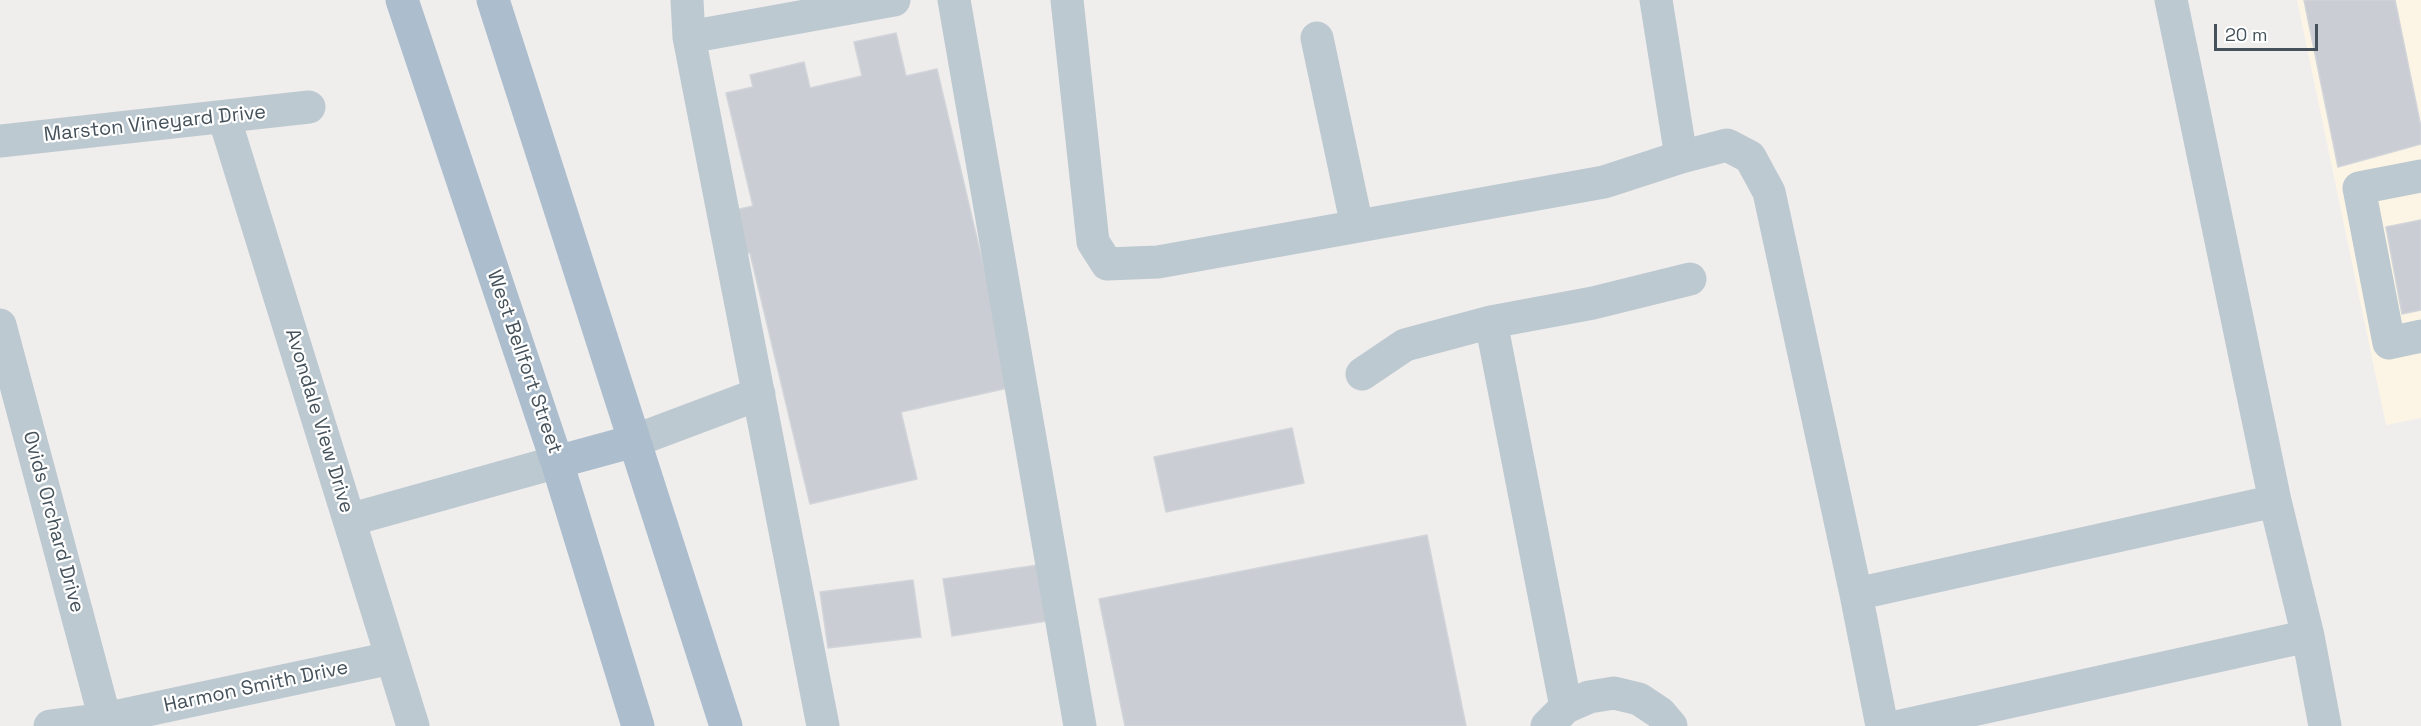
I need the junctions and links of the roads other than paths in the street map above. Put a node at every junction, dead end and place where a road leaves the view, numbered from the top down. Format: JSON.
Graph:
{"nodes":[{"id":1,"x":402,"y":0,"type":"edge"},
{"id":2,"x":493,"y":0,"type":"edge"},
{"id":3,"x":687,"y":0,"type":"edge"},
{"id":4,"x":894,"y":0,"type":"edge"},
{"id":5,"x":954,"y":0,"type":"edge"},
{"id":6,"x":1067,"y":0,"type":"edge"},
{"id":7,"x":1656,"y":0,"type":"edge"},
{"id":8,"x":2171,"y":0,"type":"edge"},
{"id":9,"x":689,"y":37,"type":"junction"},
{"id":10,"x":1317,"y":38,"type":"dead end"},
{"id":11,"x":309,"y":107,"type":"dead end"},
{"id":12,"x":224,"y":117,"type":"junction"},
{"id":13,"x":0,"y":141,"type":"edge"},
{"id":14,"x":1681,"y":157,"type":"junction"},
{"id":15,"x":2421,"y":176,"type":"edge"},
{"id":16,"x":1357,"y":226,"type":"junction"},
{"id":17,"x":1690,"y":279,"type":"dead end"},
{"id":18,"x":1491,"y":322,"type":"junction"},
{"id":19,"x":0,"y":325,"type":"edge"},
{"id":20,"x":2421,"y":336,"type":"edge"},
{"id":21,"x":1362,"y":374,"type":"dead end"},
{"id":22,"x":759,"y":394,"type":"junction"},
{"id":23,"x":634,"y":441,"type":"junction"},
{"id":24,"x":557,"y":462,"type":"junction"},
{"id":25,"x":2275,"y":501,"type":"junction"},
{"id":26,"x":350,"y":520,"type":"junction"},
{"id":27,"x":1856,"y":594,"type":"junction"},
{"id":28,"x":2308,"y":636,"type":"junction"},
{"id":29,"x":391,"y":658,"type":"junction"},
{"id":30,"x":1557,"y":717,"type":"edge"},
{"id":31,"x":105,"y":718,"type":"junction"},
{"id":32,"x":50,"y":726,"type":"edge"},
{"id":33,"x":413,"y":726,"type":"edge"},
{"id":34,"x":638,"y":726,"type":"edge"},
{"id":35,"x":726,"y":726,"type":"edge"},
{"id":36,"x":823,"y":726,"type":"edge"},
{"id":37,"x":1080,"y":726,"type":"edge"},
{"id":38,"x":1671,"y":726,"type":"edge"},
{"id":39,"x":1882,"y":726,"type":"edge"},
{"id":40,"x":1900,"y":726,"type":"edge"},
{"id":41,"x":2325,"y":726,"type":"edge"}],
"edges":[{"from":1,"to":24,"type":"main road","name":"West Bellfort Street"},
{"from":2,"to":23,"type":"main road"},
{"from":3,"to":9,"type":"street"},
{"from":4,"to":9,"type":"street"},
{"from":5,"to":37,"type":"street"},
{"from":6,"to":16,"type":"street"},
{"from":7,"to":14,"type":"street"},
{"from":8,"to":25,"type":"street"},
{"from":9,"to":22,"type":"street"},
{"from":10,"to":16,"type":"street"},
{"from":11,"to":12,"type":"street","name":"Marston Vineyard Drive"},
{"from":12,"to":13,"type":"street","name":"Marston Vineyard Drive"},
{"from":12,"to":26,"type":"street","name":"Avondale View Drive"},
{"from":14,"to":16,"type":"street"},
{"from":14,"to":27,"type":"street"},
{"from":15,"to":20,"type":"street"},
{"from":17,"to":18,"type":"street"},
{"from":18,"to":21,"type":"street"},
{"from":18,"to":30,"type":"street"},
{"from":19,"to":31,"type":"street","name":"Ovids Orchard Drive"},
{"from":22,"to":23,"type":"street"},
{"from":22,"to":36,"type":"street"},
{"from":23,"to":24,"type":"main road"},
{"from":23,"to":35,"type":"main road"},
{"from":24,"to":26,"type":"street"},
{"from":24,"to":34,"type":"main road","name":"West Bellfort Street"},
{"from":25,"to":27,"type":"street"},
{"from":25,"to":28,"type":"street"},
{"from":26,"to":29,"type":"street","name":"Avondale View Drive"},
{"from":27,"to":39,"type":"street"},
{"from":28,"to":40,"type":"street"},
{"from":28,"to":41,"type":"street"},
{"from":29,"to":31,"type":"street","name":"Harmon Smith Drive"},
{"from":29,"to":33,"type":"street","name":"Avondale View Drive"},
{"from":30,"to":38,"type":"street"},
{"from":31,"to":32,"type":"street","name":"Harmon Smith Drive"}]}
